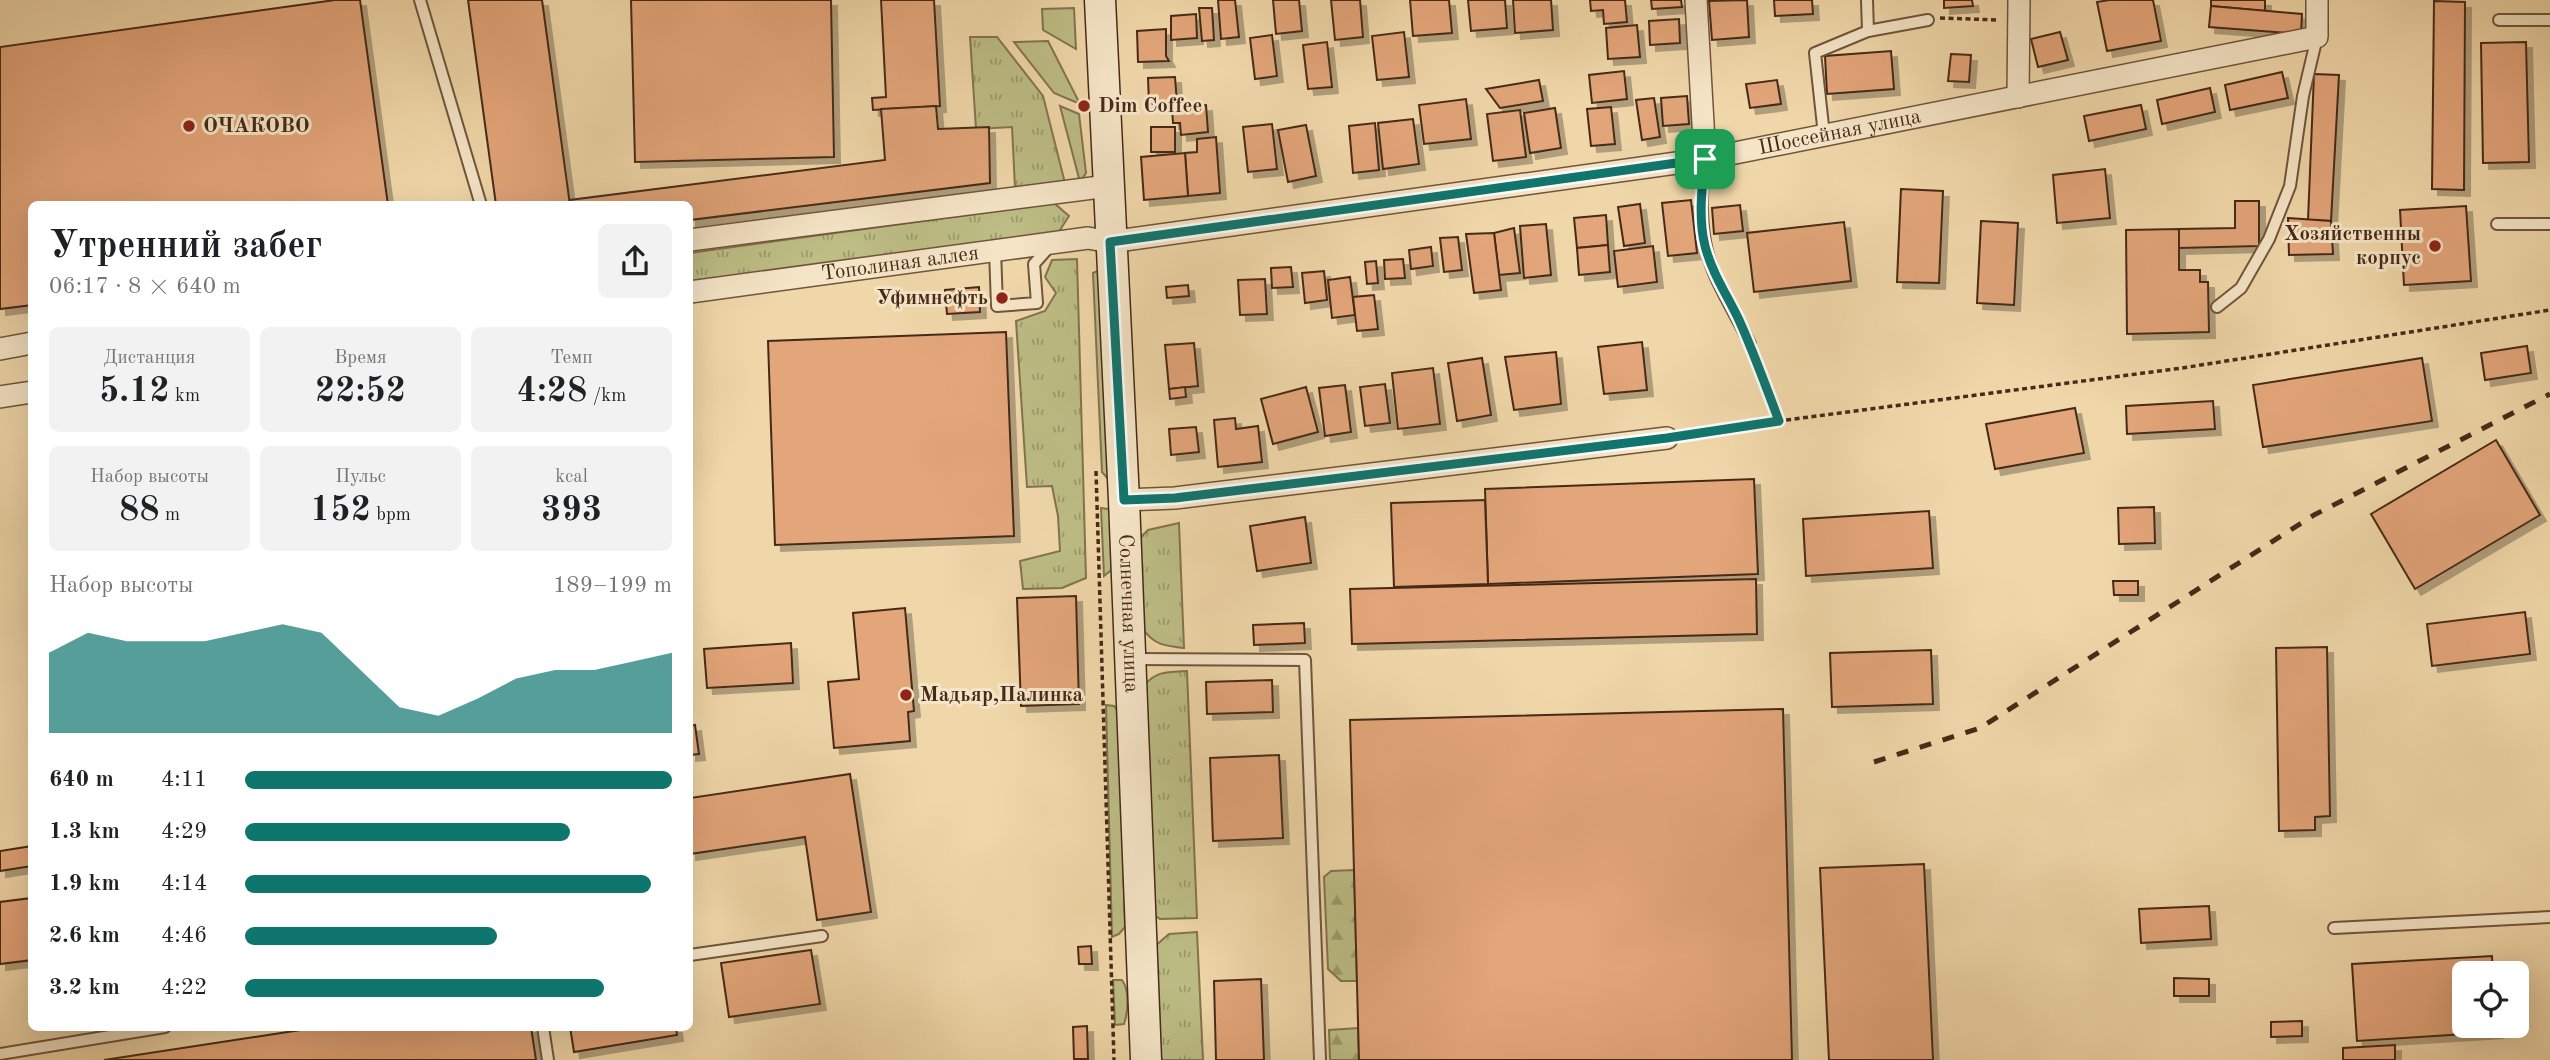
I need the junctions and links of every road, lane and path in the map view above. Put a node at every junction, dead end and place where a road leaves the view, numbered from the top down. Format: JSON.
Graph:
{"nodes":[{"id":1,"x":420,"y":0,"type":"edge"},
{"id":2,"x":1100,"y":0,"type":"edge"},
{"id":3,"x":1696,"y":0,"type":"edge"},
{"id":4,"x":1867,"y":0,"type":"edge"},
{"id":5,"x":2317,"y":0,"type":"edge"},
{"id":6,"x":2019,"y":10,"type":"edge"},
{"id":7,"x":1928,"y":20,"type":"joint"},
{"id":8,"x":2499,"y":20,"type":"dead end"},
{"id":9,"x":2550,"y":20,"type":"edge"},
{"id":10,"x":1868,"y":31,"type":"junction"},
{"id":11,"x":2317,"y":37,"type":"junction"},
{"id":12,"x":2018,"y":97,"type":"junction"},
{"id":13,"x":1824,"y":135,"type":"junction"},
{"id":14,"x":1705,"y":159,"type":"junction"},
{"id":15,"x":1108,"y":186,"type":"junction"},
{"id":16,"x":480,"y":201,"type":"edge"},
{"id":17,"x":2550,"y":224,"type":"edge"},
{"id":18,"x":2497,"y":225,"type":"dead end"},
{"id":19,"x":693,"y":240,"type":"edge"},
{"id":20,"x":1054,"y":242,"type":"junction"},
{"id":21,"x":1110,"y":242,"type":"junction"},
{"id":22,"x":995,"y":250,"type":"junction"},
{"id":23,"x":693,"y":292,"type":"edge"},
{"id":24,"x":2217,"y":307,"type":"dead end"},
{"id":25,"x":2550,"y":310,"type":"edge"},
{"id":26,"x":28,"y":344,"type":"edge"},
{"id":27,"x":1750,"y":345,"type":"joint"},
{"id":28,"x":0,"y":349,"type":"edge"},
{"id":29,"x":28,"y":393,"type":"edge"},
{"id":30,"x":0,"y":397,"type":"edge"},
{"id":31,"x":1779,"y":421,"type":"junction"},
{"id":32,"x":1667,"y":438,"type":"joint"},
{"id":33,"x":1096,"y":459,"type":"dead end"},
{"id":34,"x":1124,"y":500,"type":"junction"},
{"id":35,"x":1130,"y":659,"type":"junction"},
{"id":36,"x":2550,"y":917,"type":"edge"},
{"id":37,"x":2334,"y":928,"type":"dead end"},
{"id":38,"x":822,"y":936,"type":"dead end"},
{"id":39,"x":693,"y":955,"type":"edge"},
{"id":40,"x":141,"y":1031,"type":"edge"},
{"id":41,"x":544,"y":1031,"type":"edge"},
{"id":42,"x":0,"y":1054,"type":"edge"},
{"id":43,"x":548,"y":1060,"type":"edge"},
{"id":44,"x":1114,"y":1060,"type":"edge"},
{"id":45,"x":1146,"y":1060,"type":"edge"},
{"id":46,"x":1320,"y":1060,"type":"edge"}],
"edges":[{"from":1,"to":16,"type":"lane"},
{"from":2,"to":15,"type":"main road","name":"Солнечная улица"},
{"from":3,"to":14,"type":"street"},
{"from":4,"to":10,"type":"lane"},
{"from":5,"to":11,"type":"street"},
{"from":6,"to":7,"type":"path"},
{"from":6,"to":12,"type":"street"},
{"from":7,"to":10,"type":"lane"},
{"from":8,"to":9,"type":"lane"},
{"from":10,"to":13,"type":"lane"},
{"from":11,"to":12,"type":"street","name":"Шоссейная улица"},
{"from":11,"to":24,"type":"lane"},
{"from":12,"to":13,"type":"street","name":"Шоссейная улица"},
{"from":13,"to":14,"type":"street","name":"Шоссейная улица"},
{"from":14,"to":21,"type":"street","name":"Шоссейная улица"},
{"from":14,"to":27,"type":"lane"},
{"from":15,"to":19,"type":"street"},
{"from":15,"to":21,"type":"main road","name":"Солнечная улица"},
{"from":17,"to":18,"type":"lane"},
{"from":20,"to":21,"type":"street","name":"Тополиная аллея"},
{"from":20,"to":22,"type":"street","name":"Тополиная аллея"},
{"from":20,"to":22,"type":"lane"},
{"from":21,"to":34,"type":"main road","name":"Солнечная улица"},
{"from":22,"to":23,"type":"street","name":"Тополиная аллея"},
{"from":25,"to":31,"type":"path"},
{"from":26,"to":28,"type":"street"},
{"from":27,"to":31,"type":"path"},
{"from":29,"to":30,"type":"street"},
{"from":31,"to":32,"type":"path"},
{"from":32,"to":34,"type":"street"},
{"from":33,"to":44,"type":"path"},
{"from":34,"to":35,"type":"main road","name":"Солнечная улица"},
{"from":35,"to":45,"type":"main road","name":"Солнечная улица"},
{"from":35,"to":46,"type":"lane"},
{"from":36,"to":37,"type":"lane"},
{"from":38,"to":39,"type":"lane"},
{"from":40,"to":42,"type":"lane"},
{"from":41,"to":43,"type":"lane"}]}
